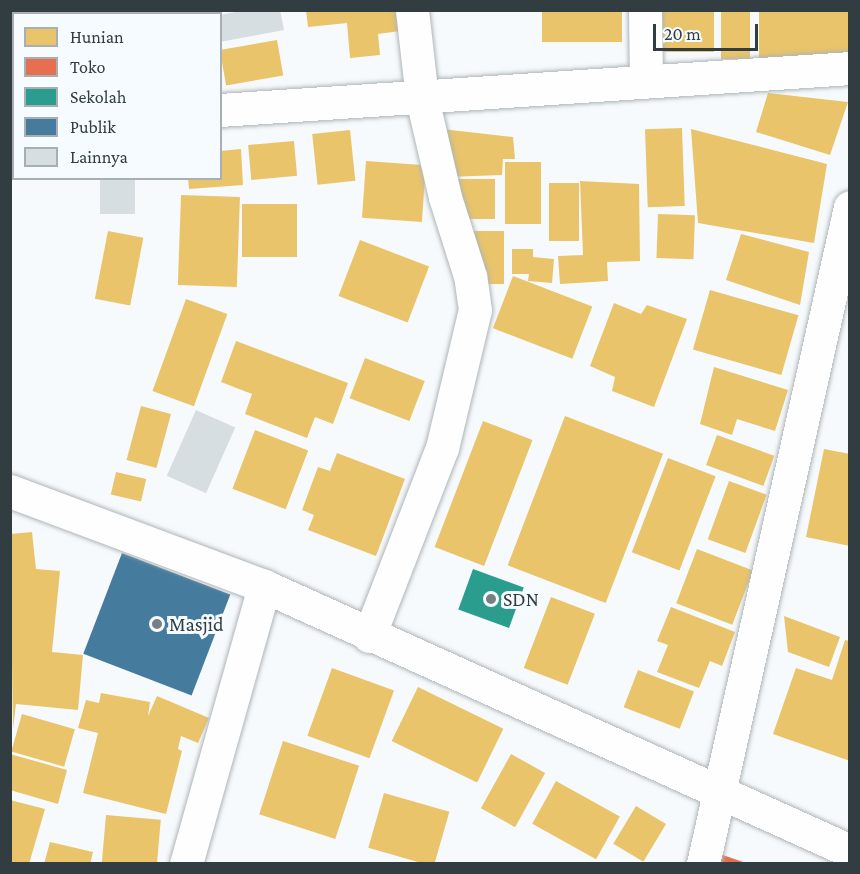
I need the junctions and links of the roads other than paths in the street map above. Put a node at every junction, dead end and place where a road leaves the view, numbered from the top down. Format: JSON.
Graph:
{"nodes":[{"id":1,"x":412,"y":10,"type":"edge"},
{"id":2,"x":645,"y":10,"type":"edge"},
{"id":3,"x":849,"y":68,"type":"edge"},
{"id":4,"x":646,"y":81,"type":"junction"},
{"id":5,"x":422,"y":98,"type":"junction"},
{"id":6,"x":222,"y":110,"type":"edge"},
{"id":7,"x":849,"y":207,"type":"edge"},
{"id":8,"x":10,"y":491,"type":"edge"},
{"id":9,"x":264,"y":586,"type":"junction"},
{"id":10,"x":369,"y":636,"type":"junction"},
{"id":11,"x":717,"y":794,"type":"junction"},
{"id":12,"x":849,"y":851,"type":"edge"},
{"id":13,"x":186,"y":864,"type":"edge"},
{"id":14,"x":702,"y":864,"type":"edge"}],
"edges":[{"from":1,"to":5,"type":"street"},
{"from":2,"to":4,"type":"street"},
{"from":3,"to":4,"type":"street"},
{"from":4,"to":5,"type":"street"},
{"from":5,"to":6,"type":"street"},
{"from":5,"to":10,"type":"street"},
{"from":7,"to":11,"type":"street"},
{"from":8,"to":9,"type":"street"},
{"from":9,"to":10,"type":"street"},
{"from":9,"to":13,"type":"street"},
{"from":10,"to":11,"type":"street"},
{"from":11,"to":12,"type":"street"},
{"from":11,"to":14,"type":"street"}]}
